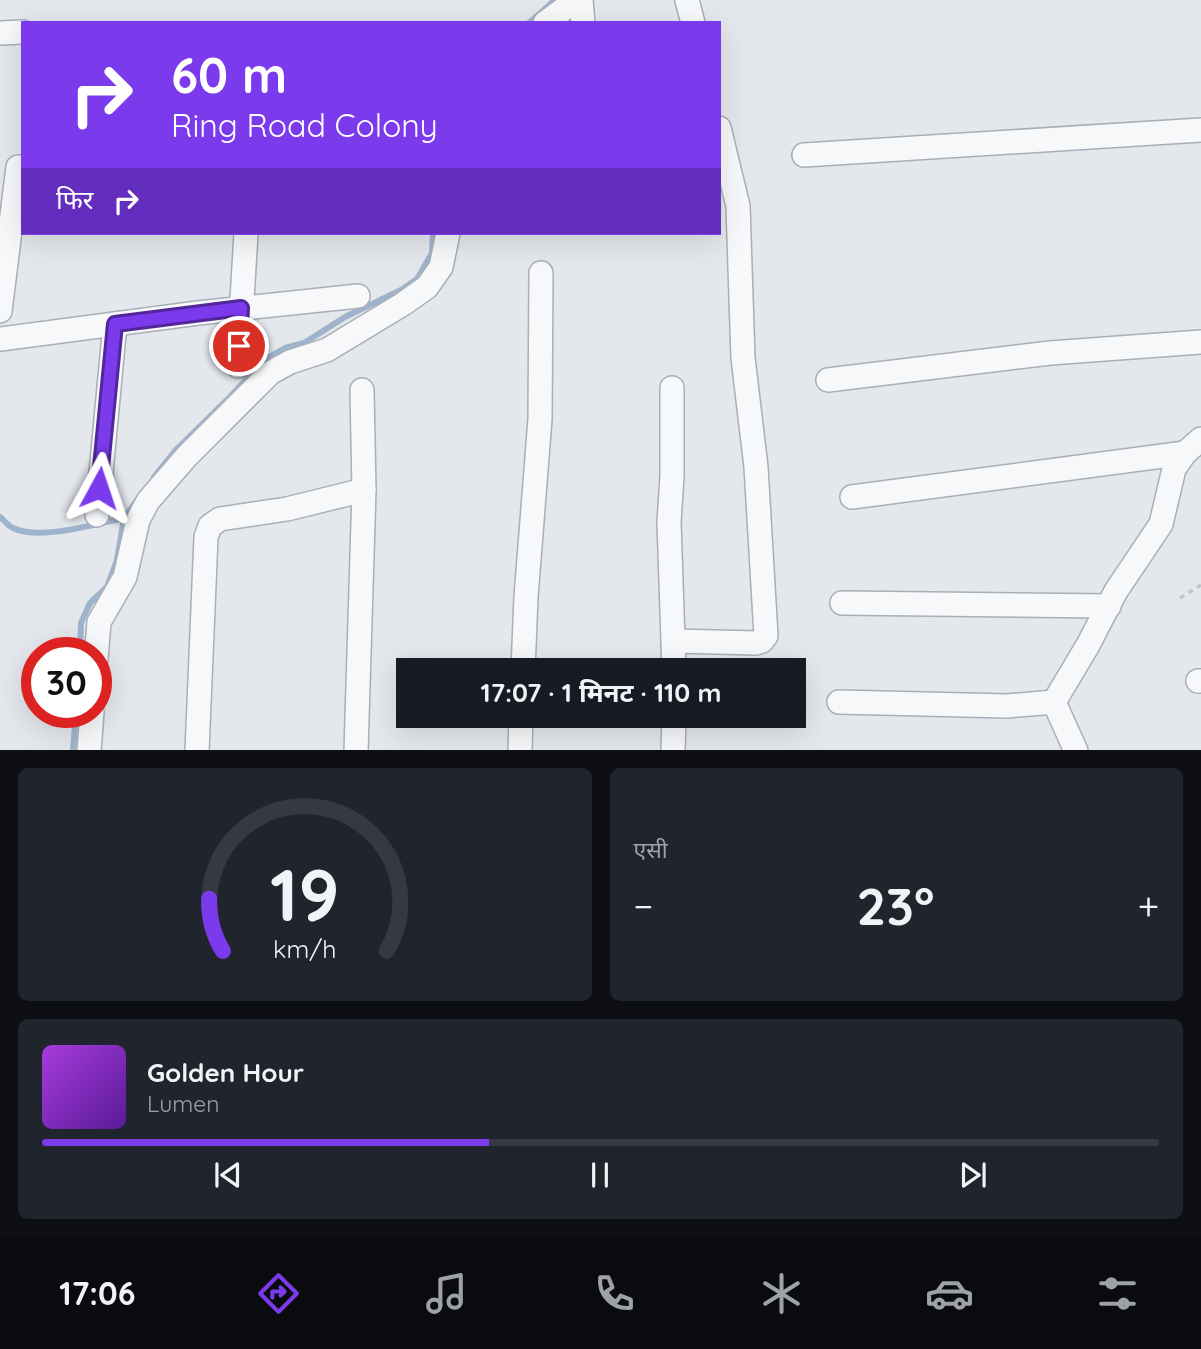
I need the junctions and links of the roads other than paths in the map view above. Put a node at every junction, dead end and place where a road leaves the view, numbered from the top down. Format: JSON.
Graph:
{"nodes":[{"id":1,"x":578,"y":0,"type":"edge"},
{"id":2,"x":687,"y":0,"type":"edge"},
{"id":3,"x":548,"y":21,"type":"edge"},
{"id":4,"x":583,"y":21,"type":"edge"},
{"id":5,"x":692,"y":21,"type":"edge"},
{"id":6,"x":21,"y":32,"type":"edge"},
{"id":7,"x":0,"y":33,"type":"edge"},
{"id":8,"x":1201,"y":130,"type":"edge"},
{"id":9,"x":721,"y":136,"type":"edge"},
{"id":10,"x":804,"y":155,"type":"dead end"},
{"id":11,"x":14,"y":167,"type":"edge"},
{"id":12,"x":246,"y":235,"type":"edge"},
{"id":13,"x":448,"y":235,"type":"edge"},
{"id":14,"x":541,"y":273,"type":"dead end"},
{"id":15,"x":358,"y":296,"type":"dead end"},
{"id":16,"x":241,"y":308,"type":"junction"},
{"id":17,"x":0,"y":311,"type":"edge"},
{"id":18,"x":115,"y":324,"type":"junction"},
{"id":19,"x":0,"y":339,"type":"edge"},
{"id":20,"x":1201,"y":342,"type":"edge"},
{"id":21,"x":238,"y":366,"type":"dead end"},
{"id":22,"x":828,"y":380,"type":"dead end"},
{"id":23,"x":672,"y":388,"type":"dead end"},
{"id":24,"x":362,"y":390,"type":"dead end"},
{"id":25,"x":1193,"y":446,"type":"edge"},
{"id":26,"x":364,"y":490,"type":"junction"},
{"id":27,"x":852,"y":497,"type":"dead end"},
{"id":28,"x":97,"y":515,"type":"dead end"},
{"id":29,"x":842,"y":603,"type":"dead end"},
{"id":30,"x":1109,"y":606,"type":"junction"},
{"id":31,"x":98,"y":637,"type":"edge"},
{"id":32,"x":674,"y":641,"type":"junction"},
{"id":33,"x":523,"y":658,"type":"edge"},
{"id":34,"x":674,"y":658,"type":"edge"},
{"id":35,"x":839,"y":702,"type":"dead end"},
{"id":36,"x":1054,"y":702,"type":"junction"},
{"id":37,"x":91,"y":728,"type":"edge"},
{"id":38,"x":521,"y":728,"type":"edge"},
{"id":39,"x":674,"y":728,"type":"edge"},
{"id":40,"x":89,"y":750,"type":"edge"},
{"id":41,"x":197,"y":750,"type":"edge"},
{"id":42,"x":356,"y":750,"type":"edge"},
{"id":43,"x":520,"y":750,"type":"edge"},
{"id":44,"x":673,"y":750,"type":"edge"},
{"id":45,"x":1076,"y":750,"type":"edge"}],
"edges":[{"from":1,"to":3,"type":"street"},
{"from":1,"to":4,"type":"street"},
{"from":2,"to":5,"type":"street"},
{"from":6,"to":7,"type":"street"},
{"from":8,"to":10,"type":"street"},
{"from":9,"to":32,"type":"street"},
{"from":11,"to":17,"type":"street"},
{"from":12,"to":16,"type":"street"},
{"from":13,"to":31,"type":"street"},
{"from":14,"to":33,"type":"street"},
{"from":15,"to":16,"type":"street"},
{"from":16,"to":18,"type":"street"},
{"from":16,"to":21,"type":"street"},
{"from":18,"to":19,"type":"street"},
{"from":18,"to":28,"type":"street"},
{"from":20,"to":22,"type":"street"},
{"from":23,"to":32,"type":"street"},
{"from":24,"to":26,"type":"street"},
{"from":25,"to":27,"type":"street"},
{"from":25,"to":30,"type":"street"},
{"from":26,"to":41,"type":"street"},
{"from":26,"to":42,"type":"street"},
{"from":29,"to":30,"type":"street"},
{"from":30,"to":36,"type":"street"},
{"from":32,"to":34,"type":"street"},
{"from":35,"to":36,"type":"street"},
{"from":36,"to":45,"type":"street"},
{"from":37,"to":40,"type":"street"},
{"from":38,"to":43,"type":"street"},
{"from":39,"to":44,"type":"street"}]}
